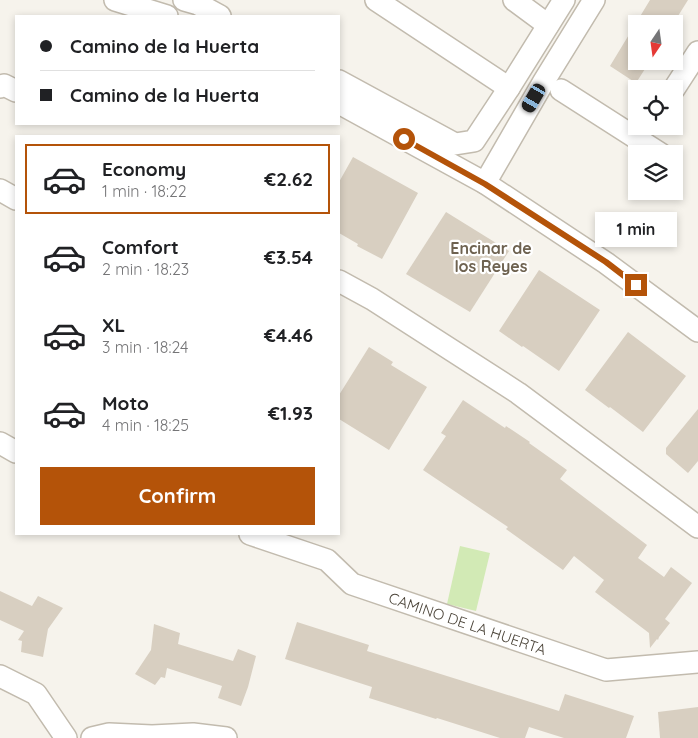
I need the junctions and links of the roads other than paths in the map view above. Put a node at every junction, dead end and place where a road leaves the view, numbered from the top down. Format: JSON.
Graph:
{"nodes":[{"id":1,"x":115,"y":0,"type":"edge"},
{"id":2,"x":376,"y":0,"type":"edge"},
{"id":3,"x":514,"y":0,"type":"edge"},
{"id":4,"x":564,"y":0,"type":"edge"},
{"id":5,"x":594,"y":0,"type":"edge"},
{"id":6,"x":193,"y":5,"type":"edge"},
{"id":7,"x":164,"y":15,"type":"edge"},
{"id":8,"x":218,"y":15,"type":"edge"},
{"id":9,"x":548,"y":25,"type":"junction"},
{"id":10,"x":698,"y":52,"type":"edge"},
{"id":11,"x":680,"y":80,"type":"edge"},
{"id":12,"x":340,"y":82,"type":"edge"},
{"id":13,"x":0,"y":87,"type":"edge"},
{"id":14,"x":509,"y":88,"type":"junction"},
{"id":15,"x":15,"y":90,"type":"edge"},
{"id":16,"x":561,"y":90,"type":"dead end"},
{"id":17,"x":340,"y":104,"type":"edge"},
{"id":18,"x":628,"y":126,"type":"edge"},
{"id":19,"x":645,"y":135,"type":"edge"},
{"id":20,"x":653,"y":145,"type":"edge"},
{"id":21,"x":485,"y":184,"type":"junction"},
{"id":22,"x":0,"y":190,"type":"edge"},
{"id":23,"x":15,"y":198,"type":"edge"},
{"id":24,"x":340,"y":283,"type":"edge"},
{"id":25,"x":698,"y":331,"type":"edge"},
{"id":26,"x":0,"y":443,"type":"edge"},
{"id":27,"x":15,"y":451,"type":"edge"},
{"id":28,"x":698,"y":527,"type":"edge"},
{"id":29,"x":253,"y":535,"type":"edge"},
{"id":30,"x":698,"y":662,"type":"edge"},
{"id":31,"x":0,"y":676,"type":"edge"},
{"id":32,"x":66,"y":738,"type":"edge"},
{"id":33,"x":92,"y":738,"type":"edge"},
{"id":34,"x":226,"y":738,"type":"edge"}],
"edges":[{"from":1,"to":7,"type":"street"},
{"from":2,"to":14,"type":"street"},
{"from":3,"to":9,"type":"street"},
{"from":4,"to":9,"type":"street"},
{"from":5,"to":21,"type":"street"},
{"from":6,"to":8,"type":"street"},
{"from":9,"to":14,"type":"street"},
{"from":10,"to":11,"type":"street"},
{"from":12,"to":14,"type":"street"},
{"from":13,"to":15,"type":"street"},
{"from":16,"to":18,"type":"street"},
{"from":17,"to":21,"type":"street"},
{"from":19,"to":20,"type":"street"},
{"from":21,"to":25,"type":"street"},
{"from":22,"to":23,"type":"street"},
{"from":24,"to":28,"type":"street"},
{"from":26,"to":27,"type":"street"},
{"from":29,"to":30,"type":"street","name":"CAMINO DE LA HUERTA"},
{"from":31,"to":32,"type":"street"},
{"from":33,"to":34,"type":"street"}]}
